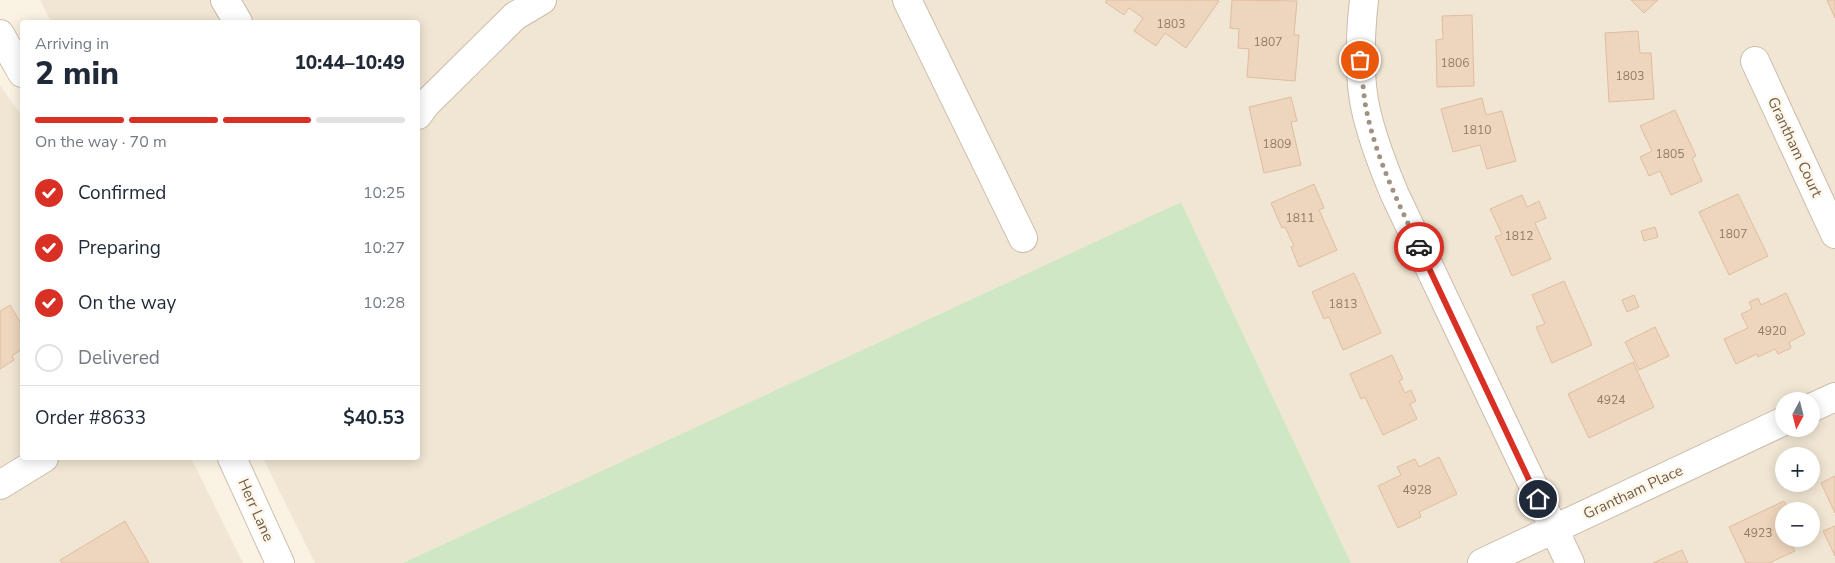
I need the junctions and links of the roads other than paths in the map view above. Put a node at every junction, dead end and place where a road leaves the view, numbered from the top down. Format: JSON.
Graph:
{"nodes":[{"id":1,"x":226,"y":0,"type":"edge"},
{"id":2,"x":542,"y":0,"type":"edge"},
{"id":3,"x":907,"y":0,"type":"edge"},
{"id":4,"x":1364,"y":0,"type":"edge"},
{"id":5,"x":237,"y":20,"type":"edge"},
{"id":6,"x":0,"y":34,"type":"edge"},
{"id":7,"x":1755,"y":61,"type":"dead end"},
{"id":8,"x":20,"y":69,"type":"edge"},
{"id":9,"x":420,"y":112,"type":"edge"},
{"id":10,"x":1835,"y":234,"type":"edge"},
{"id":11,"x":1023,"y":238,"type":"dead end"},
{"id":12,"x":1835,"y":397,"type":"edge"},
{"id":13,"x":1820,"y":404,"type":"edge"},
{"id":14,"x":1775,"y":425,"type":"edge"},
{"id":15,"x":41,"y":460,"type":"edge"},
{"id":16,"x":233,"y":460,"type":"edge"},
{"id":17,"x":0,"y":485,"type":"edge"},
{"id":18,"x":1554,"y":529,"type":"junction"},
{"id":19,"x":280,"y":563,"type":"edge"},
{"id":20,"x":1482,"y":563,"type":"edge"},
{"id":21,"x":1570,"y":563,"type":"edge"}],
"edges":[{"from":1,"to":5,"type":"street"},
{"from":2,"to":9,"type":"street"},
{"from":3,"to":11,"type":"street"},
{"from":4,"to":18,"type":"street"},
{"from":6,"to":8,"type":"street"},
{"from":7,"to":10,"type":"street","name":"Grantham Court"},
{"from":12,"to":13,"type":"street"},
{"from":14,"to":18,"type":"street","name":"Grantham Place"},
{"from":15,"to":17,"type":"street"},
{"from":16,"to":19,"type":"street","name":"Herr Lane"},
{"from":18,"to":20,"type":"street","name":"Grantham Place"},
{"from":18,"to":21,"type":"street"}]}
